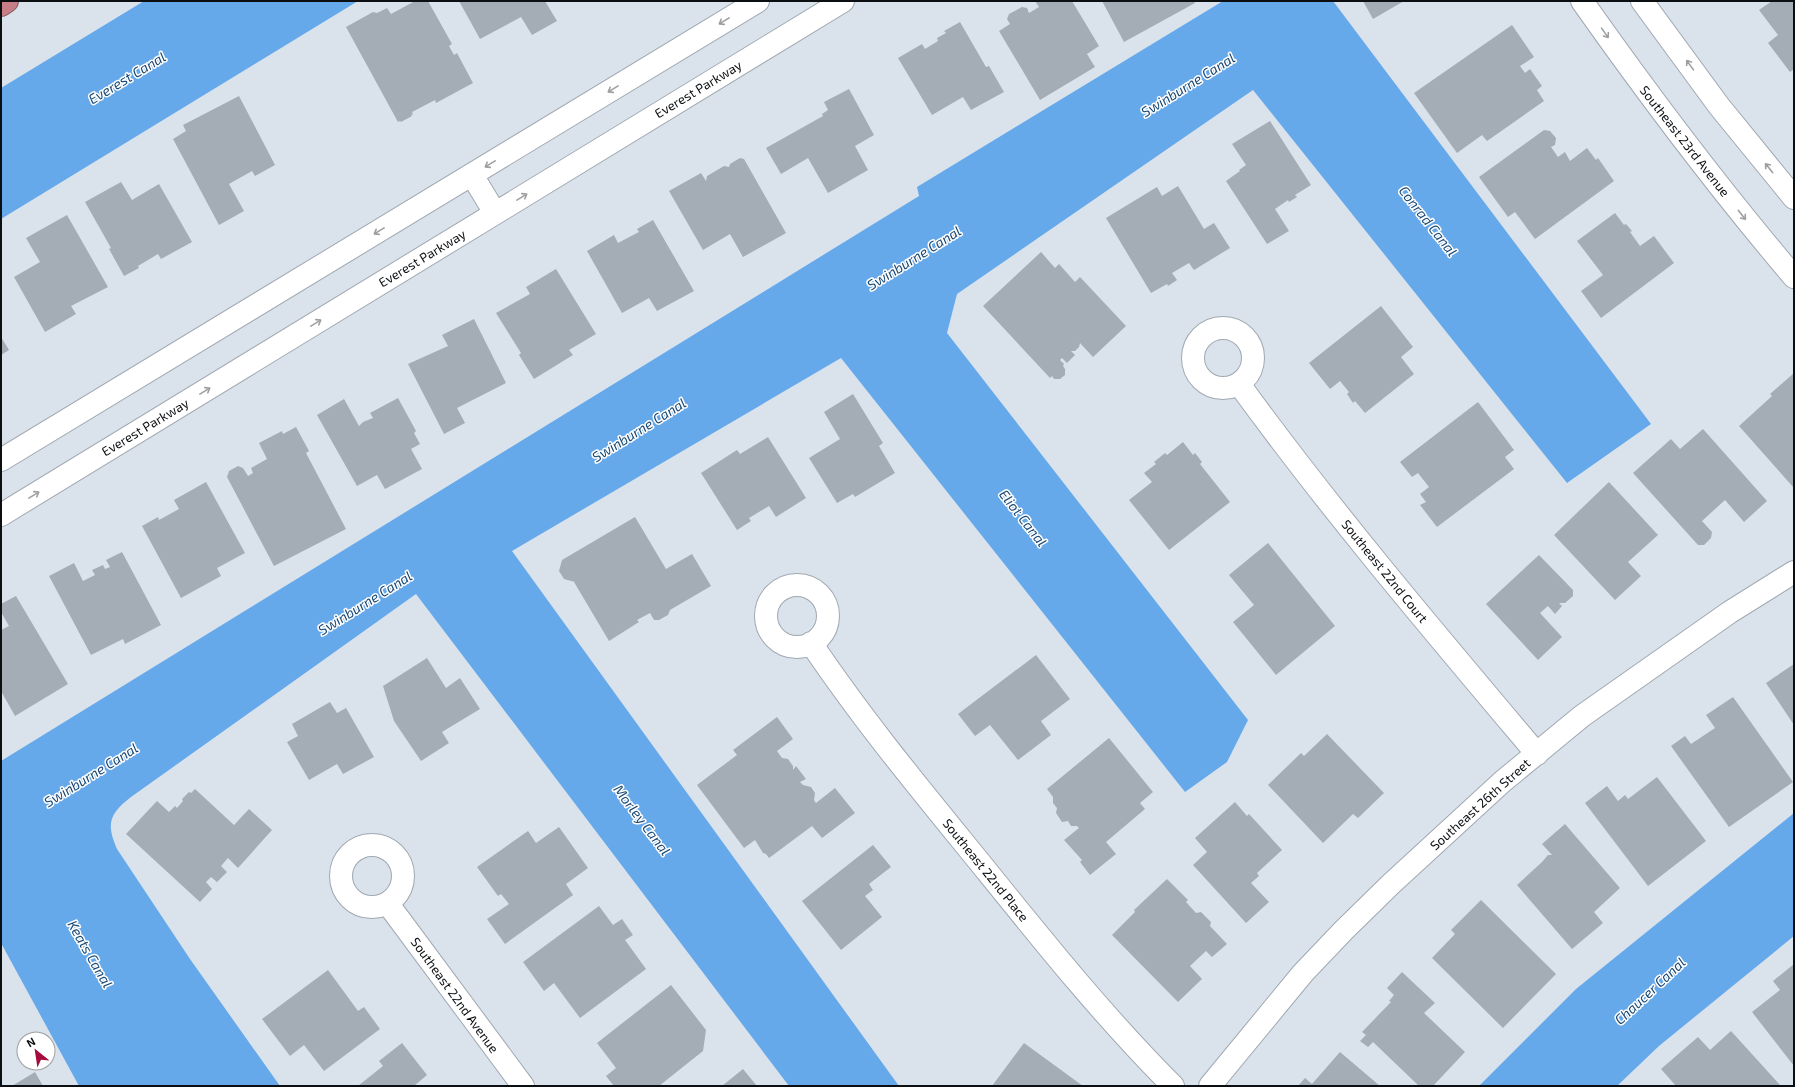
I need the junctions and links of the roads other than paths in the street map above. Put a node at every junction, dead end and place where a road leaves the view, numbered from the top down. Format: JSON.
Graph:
{"nodes":[{"id":1,"x":7,"y":1,"type":"edge"},
{"id":2,"x":758,"y":1,"type":"edge"},
{"id":3,"x":842,"y":1,"type":"edge"},
{"id":4,"x":1582,"y":1,"type":"edge"},
{"id":5,"x":1642,"y":1,"type":"edge"},
{"id":6,"x":1,"y":5,"type":"edge"},
{"id":7,"x":472,"y":175,"type":"junction"},
{"id":8,"x":1794,"y":198,"type":"edge"},
{"id":9,"x":495,"y":214,"type":"junction"},
{"id":10,"x":1794,"y":277,"type":"edge"},
{"id":11,"x":1239,"y":384,"type":"dead end"},
{"id":12,"x":1,"y":460,"type":"edge"},
{"id":13,"x":1,"y":515,"type":"edge"},
{"id":14,"x":1794,"y":572,"type":"edge"},
{"id":15,"x":811,"y":643,"type":"dead end"},
{"id":16,"x":1537,"y":754,"type":"junction"},
{"id":17,"x":388,"y":904,"type":"dead end"},
{"id":18,"x":522,"y":1086,"type":"edge"},
{"id":19,"x":1173,"y":1086,"type":"edge"},
{"id":20,"x":1210,"y":1086,"type":"edge"}],
"edges":[{"from":1,"to":6,"type":"highway"},
{"from":2,"to":7,"type":"street","one_way":true},
{"from":9,"to":3,"type":"street","name":"Everest Parkway","one_way":true},
{"from":4,"to":10,"type":"street","name":"Southeast 23rd Avenue","one_way":true},
{"from":8,"to":5,"type":"street","one_way":true},
{"from":7,"to":9,"type":"street"},
{"from":7,"to":12,"type":"street","one_way":true},
{"from":13,"to":9,"type":"street","name":"Everest Parkway","one_way":true},
{"from":11,"to":16,"type":"street","name":"Southeast 22nd Court"},
{"from":14,"to":16,"type":"street","name":"Southeast 26th Street"},
{"from":15,"to":19,"type":"street","name":"Southeast 22nd Place"},
{"from":16,"to":20,"type":"street","name":"Southeast 26th Street"},
{"from":17,"to":18,"type":"street","name":"Southeast 22nd Avenue"}]}
